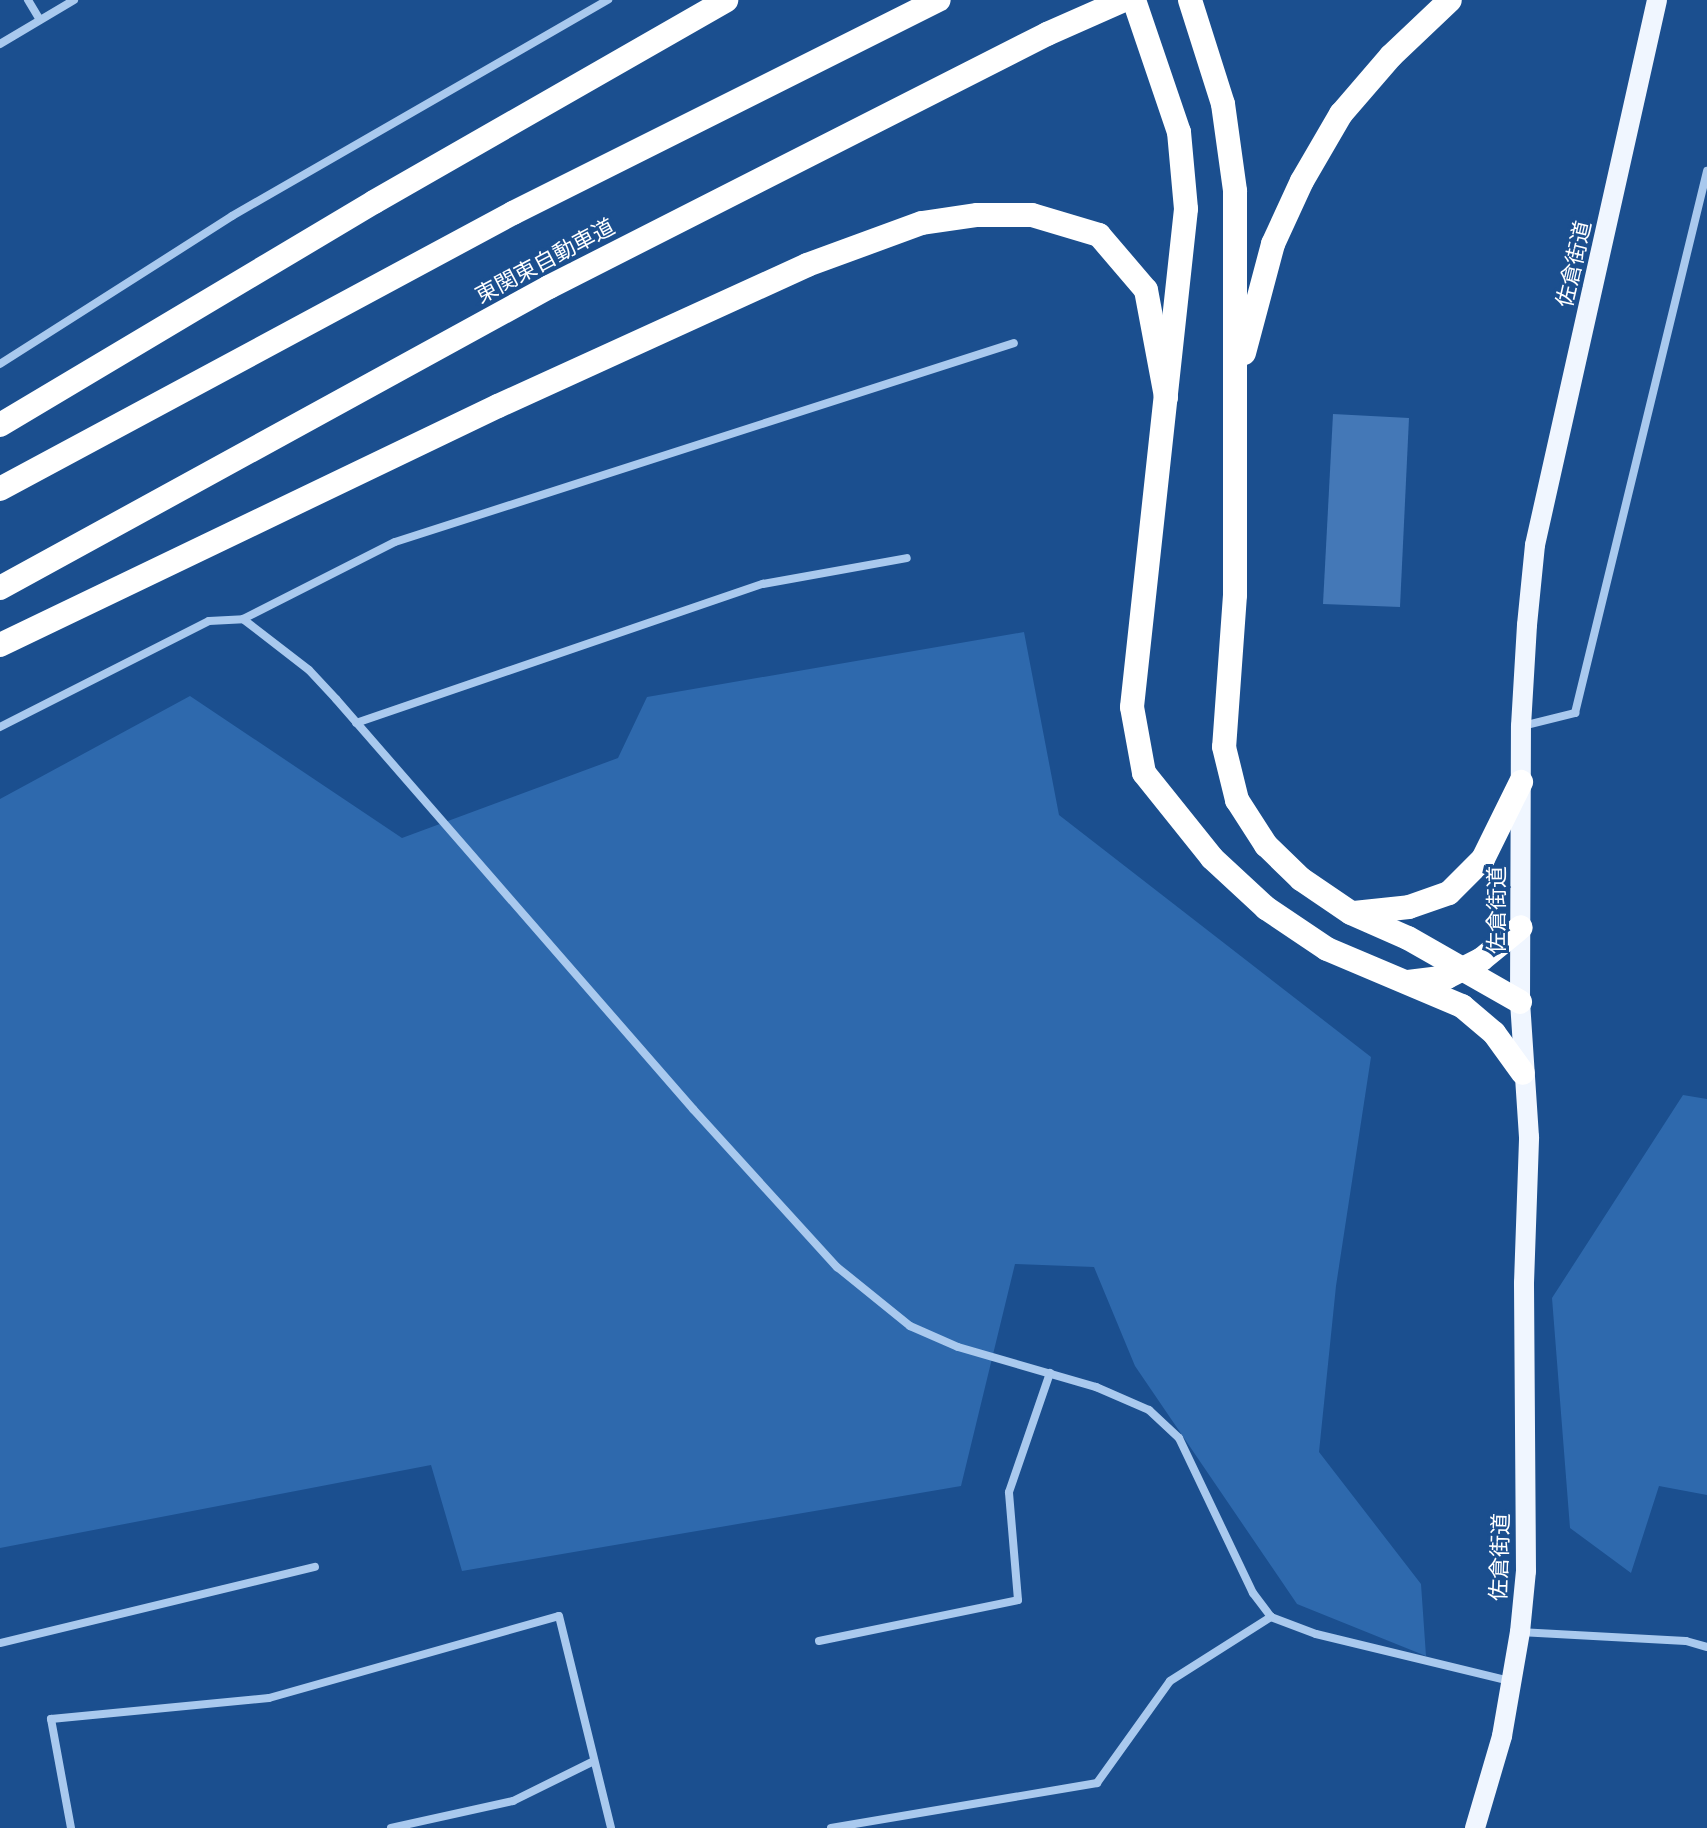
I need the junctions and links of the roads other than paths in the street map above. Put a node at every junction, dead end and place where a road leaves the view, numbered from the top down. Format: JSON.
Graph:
{"nodes":[{"id":1,"x":28,"y":0,"type":"edge"},
{"id":2,"x":74,"y":0,"type":"edge"},
{"id":3,"x":608,"y":0,"type":"edge"},
{"id":4,"x":726,"y":0,"type":"edge"},
{"id":5,"x":939,"y":0,"type":"edge"},
{"id":6,"x":1124,"y":0,"type":"edge"},
{"id":7,"x":1134,"y":0,"type":"edge"},
{"id":8,"x":1190,"y":0,"type":"edge"},
{"id":9,"x":1450,"y":0,"type":"edge"},
{"id":10,"x":1657,"y":0,"type":"edge"},
{"id":11,"x":40,"y":20,"type":"junction"},
{"id":12,"x":0,"y":44,"type":"edge"},
{"id":13,"x":1707,"y":171,"type":"edge"},
{"id":14,"x":1014,"y":343,"type":"dead end"},
{"id":15,"x":0,"y":364,"type":"edge"},
{"id":16,"x":1235,"y":384,"type":"junction"},
{"id":17,"x":1166,"y":397,"type":"junction"},
{"id":18,"x":0,"y":425,"type":"edge"},
{"id":19,"x":0,"y":489,"type":"edge"},
{"id":20,"x":907,"y":558,"type":"dead end"},
{"id":21,"x":0,"y":588,"type":"edge"},
{"id":22,"x":243,"y":619,"type":"junction"},
{"id":23,"x":0,"y":645,"type":"edge"},
{"id":24,"x":356,"y":723,"type":"junction"},
{"id":25,"x":1521,"y":726,"type":"junction"},
{"id":26,"x":0,"y":727,"type":"edge"},
{"id":27,"x":1521,"y":782,"type":"junction"},
{"id":28,"x":1351,"y":913,"type":"junction"},
{"id":29,"x":1521,"y":927,"type":"junction"},
{"id":30,"x":1462,"y":969,"type":"junction"},
{"id":31,"x":1404,"y":982,"type":"junction"},
{"id":32,"x":1520,"y":1002,"type":"junction"},
{"id":33,"x":1523,"y":1073,"type":"junction"},
{"id":34,"x":1050,"y":1373,"type":"junction"},
{"id":35,"x":315,"y":1567,"type":"dead end"},
{"id":36,"x":1271,"y":1617,"type":"junction"},
{"id":37,"x":1520,"y":1632,"type":"junction"},
{"id":38,"x":819,"y":1641,"type":"dead end"},
{"id":39,"x":0,"y":1643,"type":"edge"},
{"id":40,"x":1707,"y":1647,"type":"edge"},
{"id":41,"x":1512,"y":1681,"type":"junction"},
{"id":42,"x":594,"y":1761,"type":"junction"},
{"id":43,"x":71,"y":1828,"type":"edge"},
{"id":44,"x":391,"y":1828,"type":"edge"},
{"id":45,"x":611,"y":1828,"type":"edge"},
{"id":46,"x":831,"y":1828,"type":"edge"},
{"id":47,"x":1475,"y":1828,"type":"edge"}],
"edges":[{"from":1,"to":11,"type":"street"},
{"from":2,"to":11,"type":"street"},
{"from":3,"to":15,"type":"street"},
{"from":4,"to":18,"type":"highway"},
{"from":5,"to":19,"type":"highway"},
{"from":6,"to":21,"type":"highway","name":"東関東自動車道"},
{"from":7,"to":17,"type":"highway"},
{"from":8,"to":16,"type":"highway"},
{"from":9,"to":16,"type":"highway"},
{"from":10,"to":25,"type":"main road","name":"佐倉街道"},
{"from":11,"to":12,"type":"street"},
{"from":13,"to":25,"type":"street"},
{"from":14,"to":22,"type":"street"},
{"from":16,"to":28,"type":"highway"},
{"from":17,"to":23,"type":"highway"},
{"from":17,"to":31,"type":"highway"},
{"from":20,"to":24,"type":"street"},
{"from":22,"to":24,"type":"street"},
{"from":22,"to":26,"type":"street"},
{"from":24,"to":34,"type":"street"},
{"from":25,"to":27,"type":"main road","name":"佐倉街道"},
{"from":27,"to":28,"type":"highway"},
{"from":27,"to":29,"type":"main road","name":"佐倉街道"},
{"from":28,"to":30,"type":"highway"},
{"from":29,"to":30,"type":"highway"},
{"from":29,"to":32,"type":"main road","name":"佐倉街道"},
{"from":30,"to":31,"type":"highway"},
{"from":30,"to":32,"type":"highway"},
{"from":31,"to":33,"type":"highway"},
{"from":32,"to":33,"type":"main road","name":"佐倉街道"},
{"from":33,"to":37,"type":"main road","name":"佐倉街道"},
{"from":34,"to":36,"type":"street"},
{"from":34,"to":38,"type":"street"},
{"from":35,"to":39,"type":"street"},
{"from":36,"to":41,"type":"street"},
{"from":36,"to":46,"type":"street"},
{"from":37,"to":40,"type":"street"},
{"from":37,"to":41,"type":"main road","name":"佐倉街道"},
{"from":41,"to":47,"type":"main road","name":"佐倉街道"},
{"from":42,"to":43,"type":"street"},
{"from":42,"to":44,"type":"street"},
{"from":42,"to":45,"type":"street"}]}
